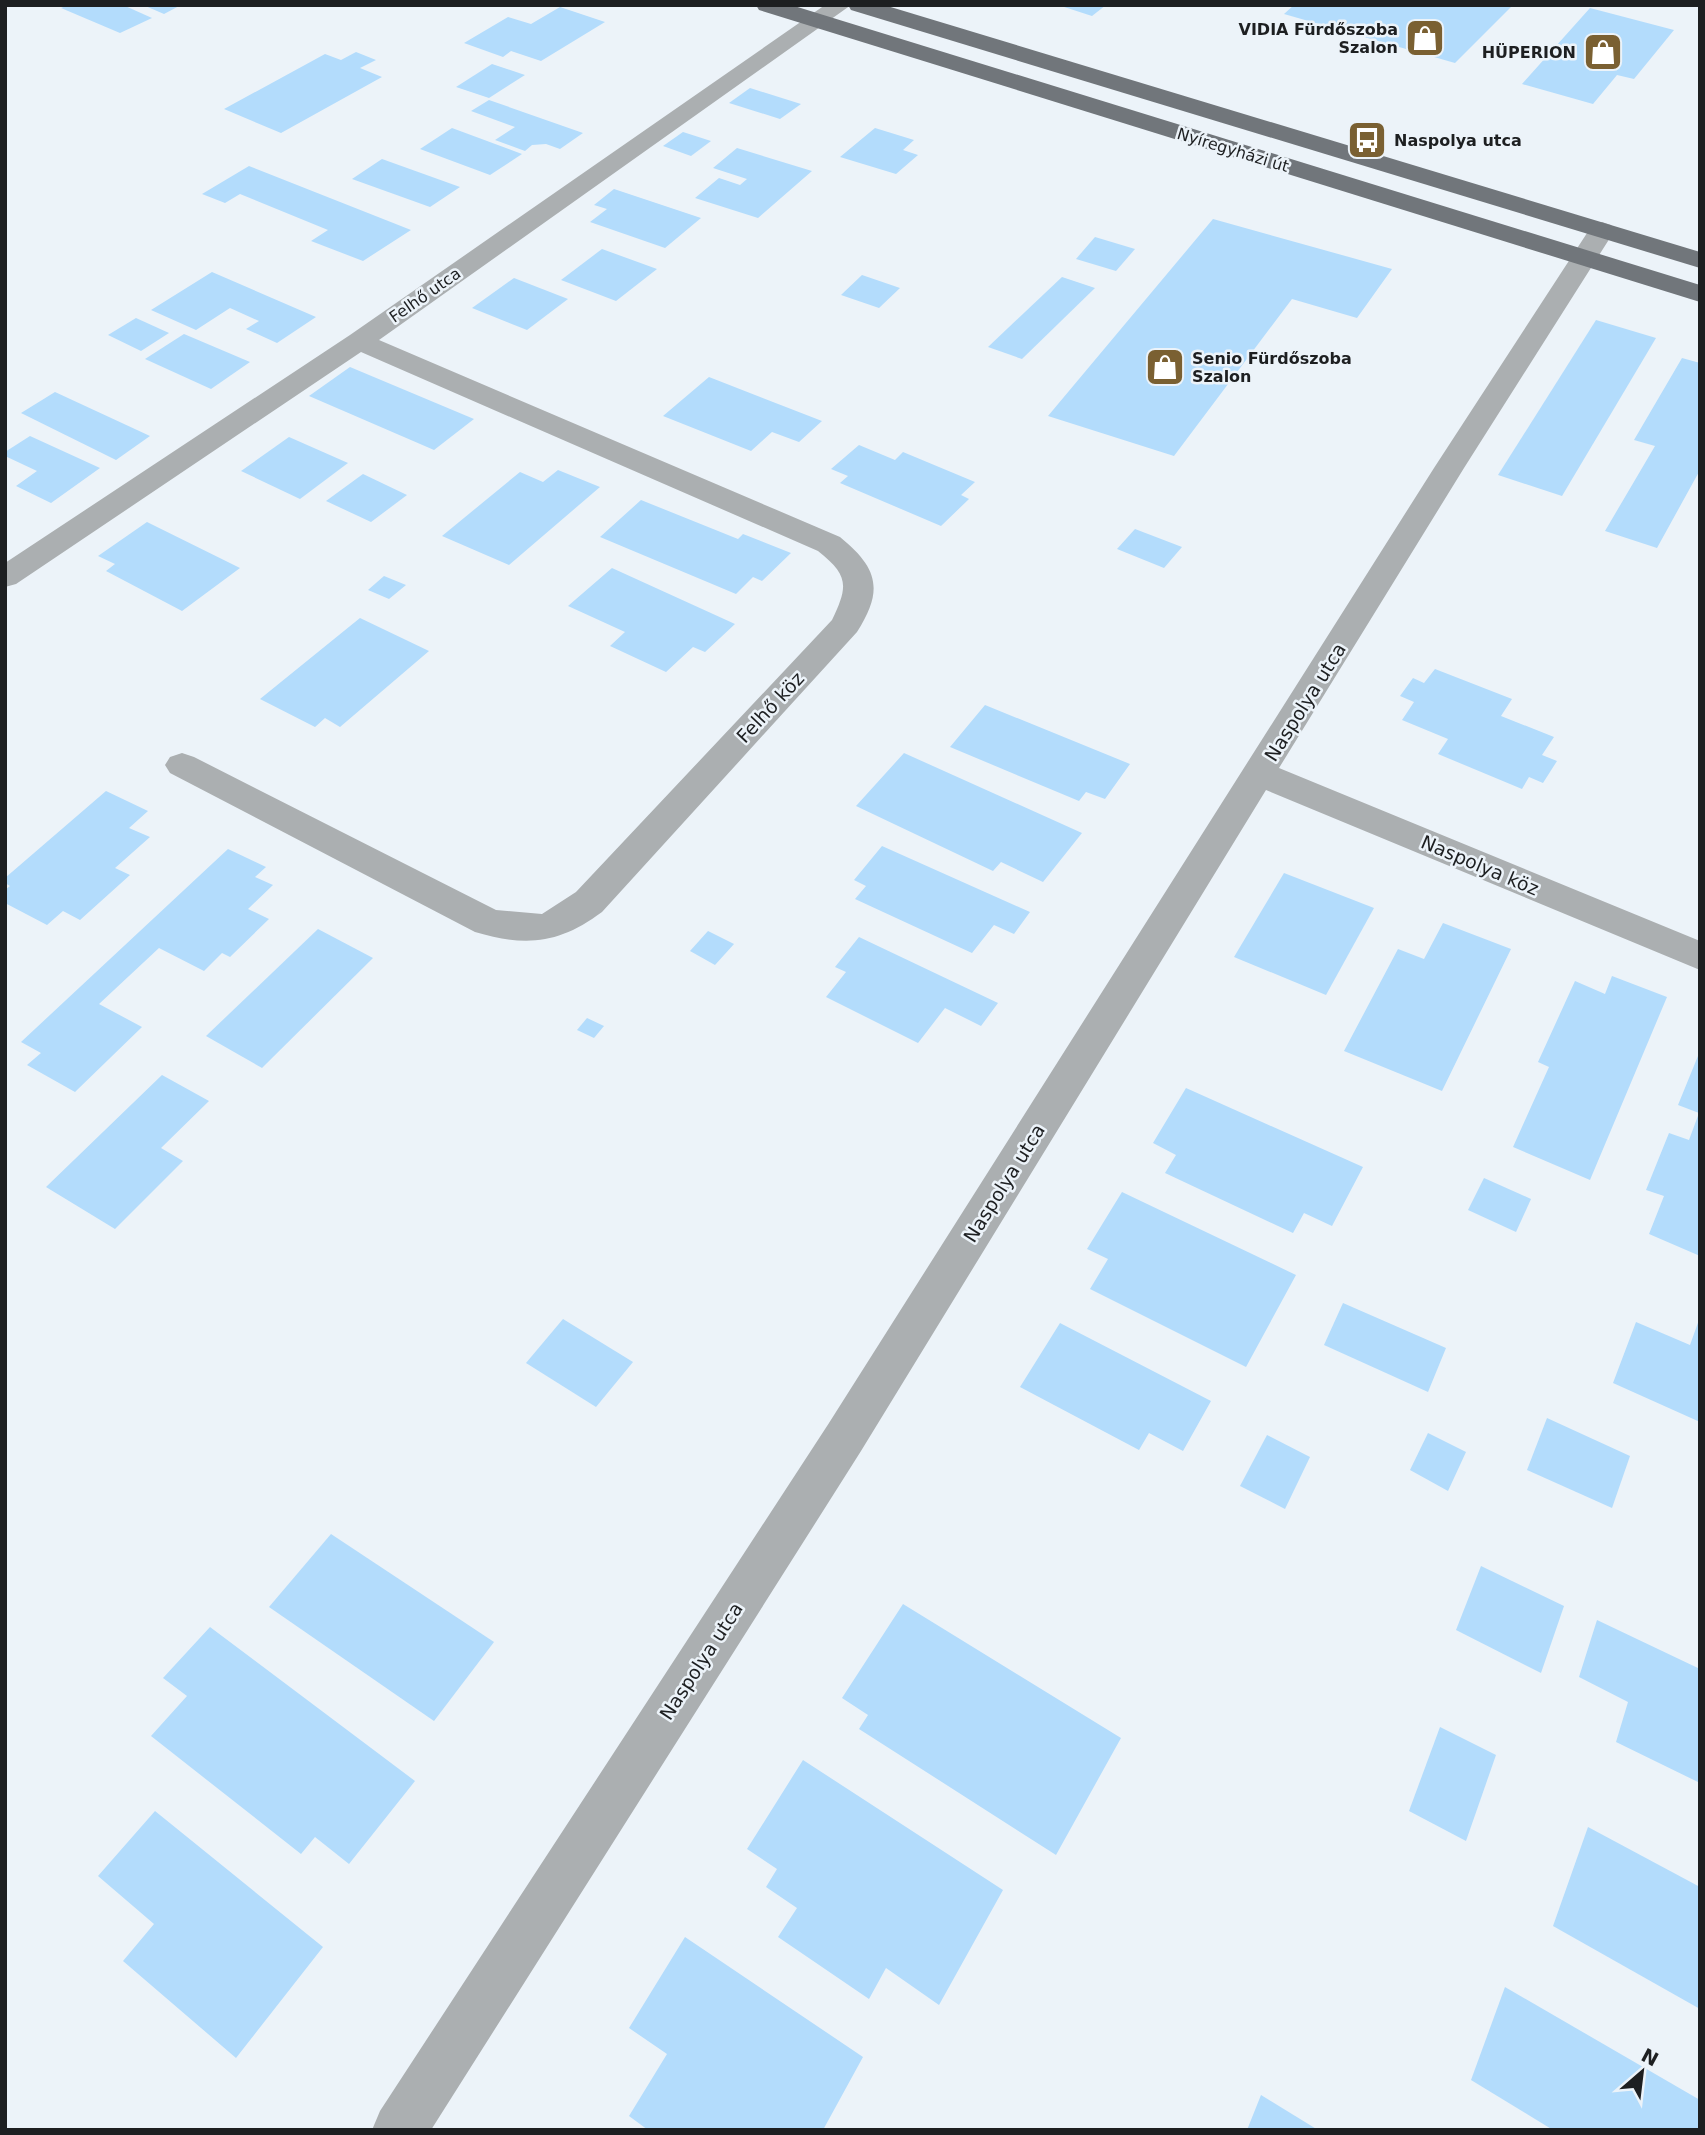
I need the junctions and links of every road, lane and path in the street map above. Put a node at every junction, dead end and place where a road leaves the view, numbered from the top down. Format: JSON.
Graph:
{"nodes":[{"id":1,"x":767,"y":5,"type":"edge"},
{"id":2,"x":840,"y":5,"type":"edge"},
{"id":3,"x":859,"y":5,"type":"edge"},
{"id":4,"x":817,"y":21,"type":"junction"},
{"id":5,"x":1602,"y":230,"type":"junction"},
{"id":6,"x":1583,"y":258,"type":"junction"},
{"id":7,"x":1700,"y":260,"type":"edge"},
{"id":8,"x":1700,"y":294,"type":"edge"},
{"id":9,"x":360,"y":341,"type":"junction"},
{"id":10,"x":5,"y":578,"type":"edge"},
{"id":11,"x":182,"y":765,"type":"dead end"},
{"id":12,"x":1260,"y":774,"type":"junction"},
{"id":13,"x":1700,"y":956,"type":"edge"},
{"id":14,"x":399,"y":2130,"type":"edge"}],
"edges":[{"from":1,"to":4,"type":"main road","name":"Nyíregyházi út"},
{"from":2,"to":4,"type":"street","name":"Felhő utca"},
{"from":3,"to":5,"type":"main road","name":"Nyíregyházi út"},
{"from":4,"to":6,"type":"main road","name":"Nyíregyházi út"},
{"from":4,"to":9,"type":"street","name":"Felhő utca"},
{"from":5,"to":6,"type":"street","name":"Naspolya utca"},
{"from":5,"to":7,"type":"main road","name":"Nyíregyházi út"},
{"from":6,"to":8,"type":"main road","name":"Nyíregyházi út"},
{"from":6,"to":12,"type":"street","name":"Naspolya utca"},
{"from":9,"to":10,"type":"street","name":"Felhő utca"},
{"from":9,"to":11,"type":"street","name":"Felhő köz"},
{"from":12,"to":13,"type":"street","name":"Naspolya köz"},
{"from":12,"to":14,"type":"street","name":"Naspolya utca"}]}
